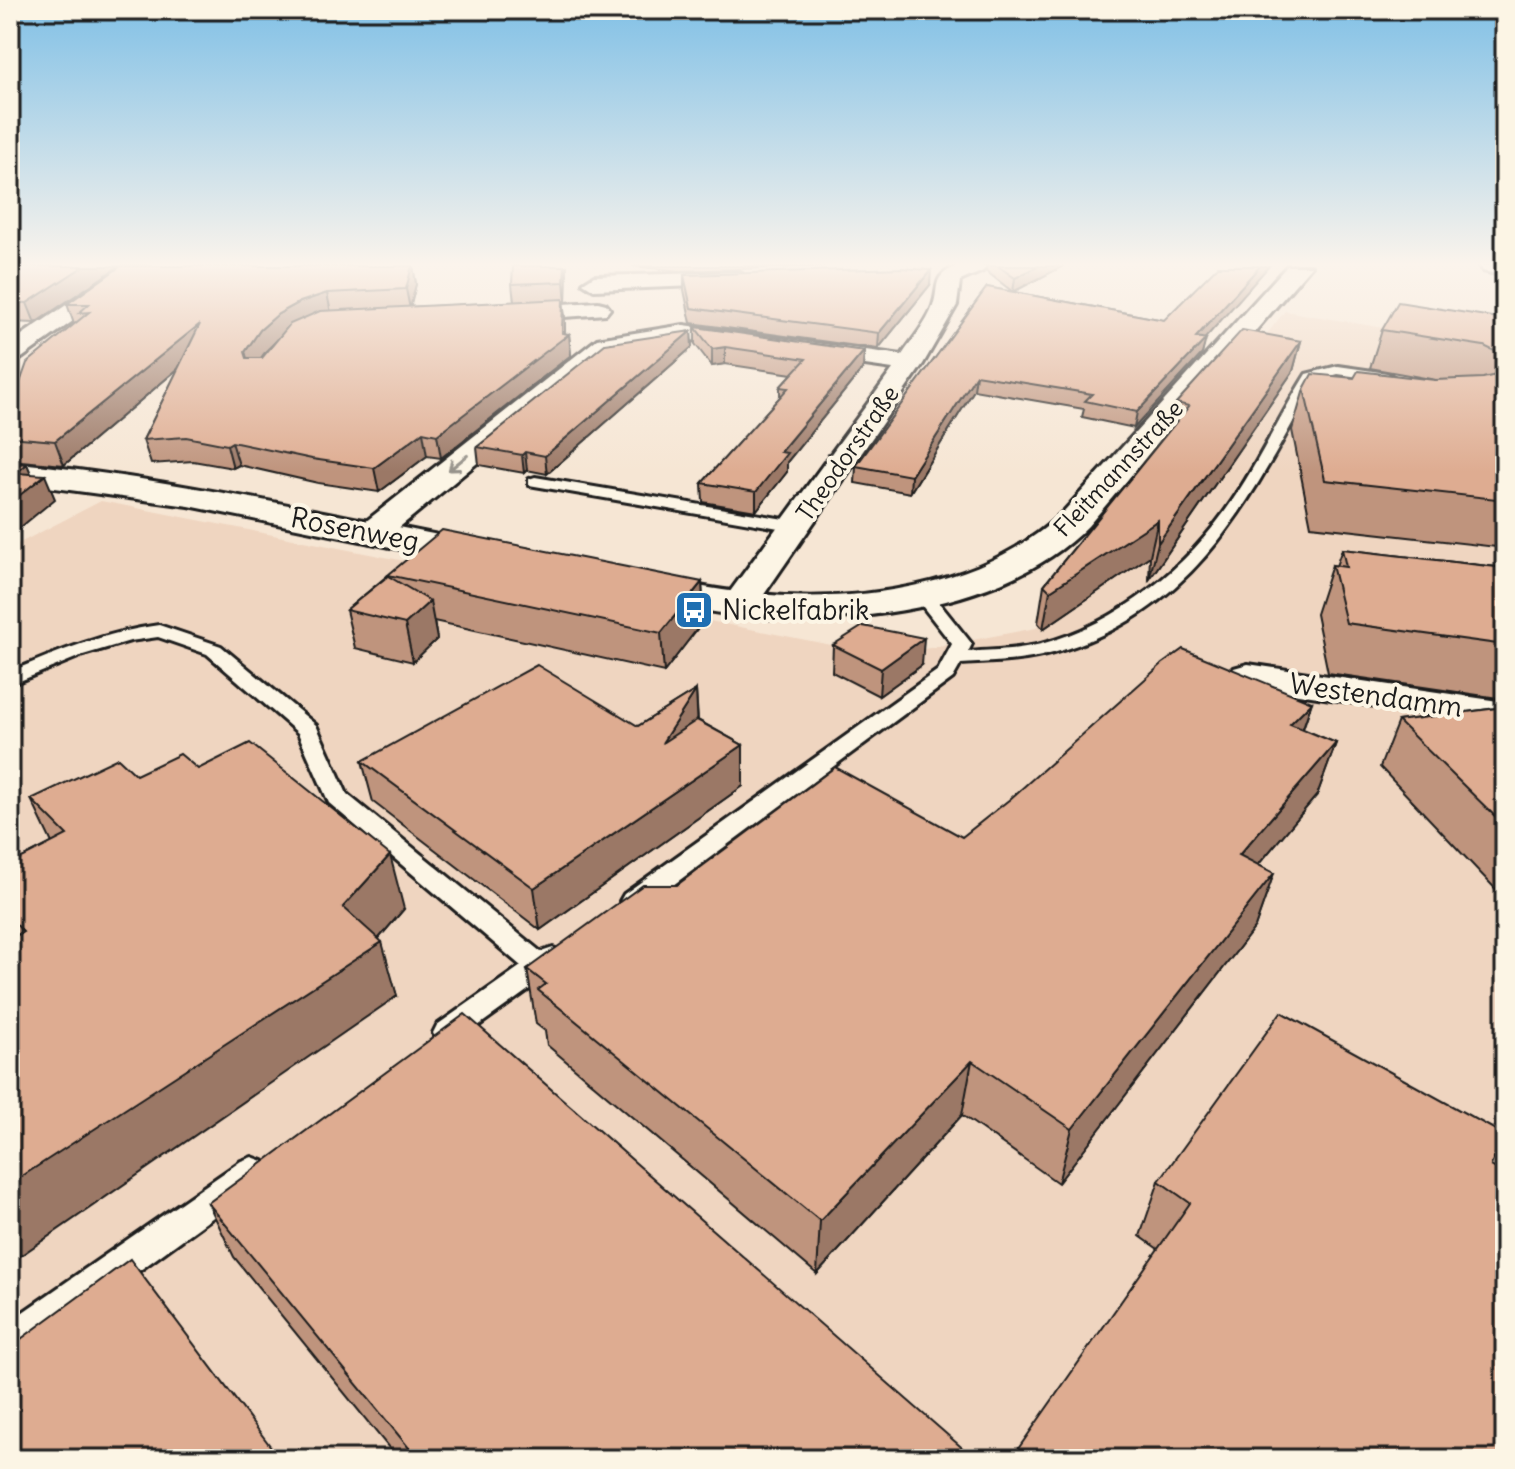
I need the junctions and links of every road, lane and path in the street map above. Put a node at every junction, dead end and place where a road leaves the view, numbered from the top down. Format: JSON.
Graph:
{"nodes":[{"id":1,"x":39,"y":335,"type":"edge"},
{"id":2,"x":604,"y":335,"type":"edge"},
{"id":3,"x":667,"y":335,"type":"edge"},
{"id":4,"x":702,"y":335,"type":"edge"},
{"id":5,"x":927,"y":335,"type":"edge"},
{"id":6,"x":1239,"y":335,"type":"edge"},
{"id":7,"x":606,"y":344,"type":"junction"},
{"id":8,"x":10,"y":355,"type":"edge"},
{"id":9,"x":910,"y":364,"type":"junction"},
{"id":10,"x":1403,"y":380,"type":"edge"},
{"id":11,"x":10,"y":472,"type":"edge"},
{"id":12,"x":535,"y":482,"type":"dead end"},
{"id":13,"x":796,"y":526,"type":"junction"},
{"id":14,"x":372,"y":533,"type":"junction"},
{"id":15,"x":510,"y":560,"type":"edge"},
{"id":16,"x":618,"y":581,"type":"edge"},
{"id":17,"x":921,"y":593,"type":"junction"},
{"id":18,"x":739,"y":604,"type":"junction"},
{"id":19,"x":954,"y":659,"type":"junction"},
{"id":20,"x":1248,"y":676,"type":"edge"},
{"id":21,"x":10,"y":679,"type":"edge"},
{"id":22,"x":1505,"y":714,"type":"edge"},
{"id":23,"x":619,"y":911,"type":"edge"},
{"id":24,"x":566,"y":948,"type":"edge"},
{"id":25,"x":540,"y":967,"type":"junction"},
{"id":26,"x":424,"y":1049,"type":"edge"},
{"id":27,"x":282,"y":1150,"type":"edge"},
{"id":28,"x":10,"y":1342,"type":"edge"}],
"edges":[{"from":1,"to":8,"type":"street"},
{"from":2,"to":7,"type":"street"},
{"from":3,"to":7,"type":"street"},
{"from":4,"to":9,"type":"street"},
{"from":5,"to":9,"type":"street","name":"Theodorstraße"},
{"from":6,"to":17,"type":"street","name":"Fleitmannstraße"},
{"from":7,"to":14,"type":"street","one_way":true},
{"from":9,"to":13,"type":"street","name":"Theodorstraße"},
{"from":10,"to":19,"type":"lane"},
{"from":11,"to":14,"type":"street","name":"Rosenweg"},
{"from":12,"to":13,"type":"lane"},
{"from":13,"to":18,"type":"street","name":"Theodorstraße"},
{"from":14,"to":15,"type":"street","name":"Rosenweg"},
{"from":16,"to":18,"type":"street"},
{"from":17,"to":18,"type":"street"},
{"from":17,"to":19,"type":"lane"},
{"from":19,"to":23,"type":"lane"},
{"from":20,"to":22,"type":"street","name":"Westendamm"},
{"from":21,"to":25,"type":"lane"},
{"from":24,"to":25,"type":"lane"},
{"from":25,"to":26,"type":"lane"},
{"from":27,"to":28,"type":"lane"}]}
